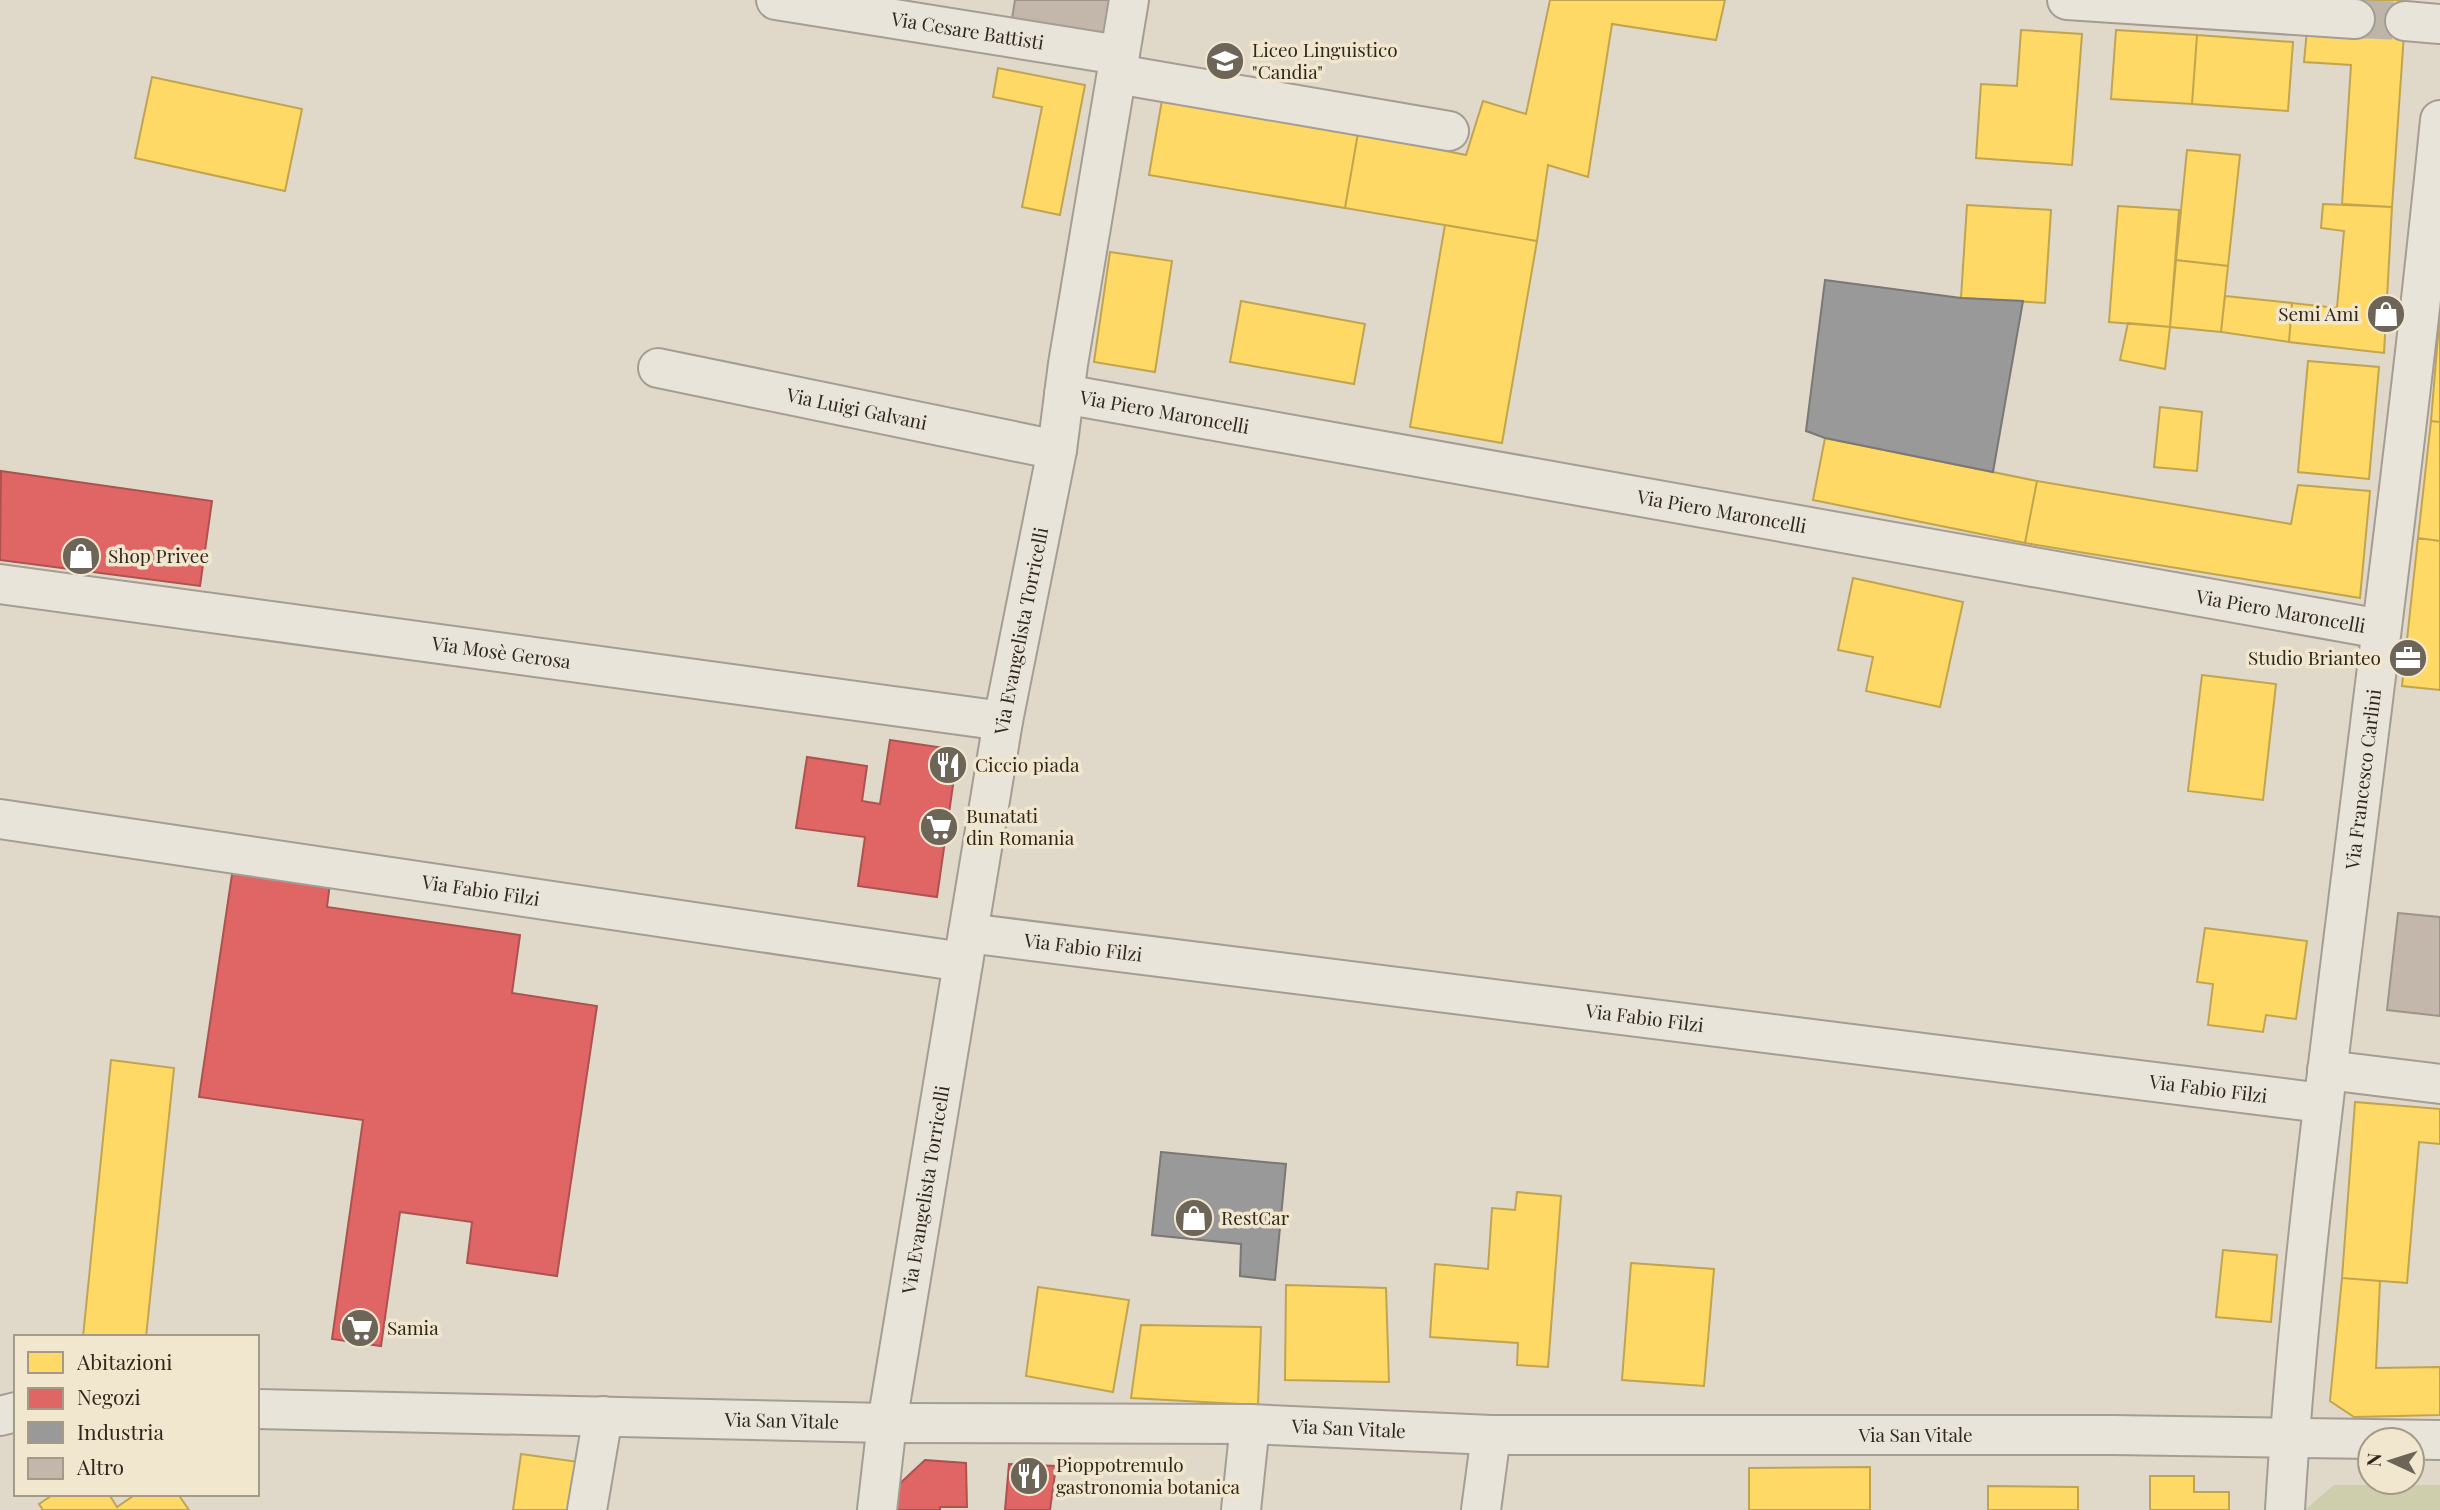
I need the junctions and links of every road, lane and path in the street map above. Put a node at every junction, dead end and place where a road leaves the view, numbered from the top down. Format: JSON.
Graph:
{"nodes":[{"id":1,"x":776,"y":0,"type":"edge"},
{"id":2,"x":1129,"y":0,"type":"edge"},
{"id":3,"x":2067,"y":0,"type":"edge"},
{"id":4,"x":2355,"y":19,"type":"tunnel mouth"},
{"id":5,"x":1118,"y":64,"type":"junction"},
{"id":6,"x":2440,"y":120,"type":"edge"},
{"id":7,"x":1449,"y":131,"type":"dead end"},
{"id":8,"x":2432,"y":284,"type":"edge"},
{"id":9,"x":658,"y":368,"type":"dead end"},
{"id":10,"x":1064,"y":394,"type":"junction"},
{"id":11,"x":1057,"y":450,"type":"junction"},
{"id":12,"x":0,"y":584,"type":"edge"},
{"id":13,"x":2381,"y":629,"type":"junction"},
{"id":14,"x":1003,"y":722,"type":"junction"},
{"id":15,"x":0,"y":819,"type":"edge"},
{"id":16,"x":965,"y":948,"type":"junction"},
{"id":17,"x":2440,"y":1084,"type":"edge"},
{"id":18,"x":2325,"y":1086,"type":"junction"},
{"id":19,"x":259,"y":1409,"type":"edge"},
{"id":20,"x":603,"y":1416,"type":"junction"},
{"id":21,"x":887,"y":1423,"type":"junction"},
{"id":22,"x":1250,"y":1424,"type":"junction"},
{"id":23,"x":1491,"y":1435,"type":"junction"},
{"id":24,"x":2289,"y":1438,"type":"junction"},
{"id":25,"x":2440,"y":1440,"type":"edge"},
{"id":26,"x":587,"y":1510,"type":"edge"},
{"id":27,"x":877,"y":1510,"type":"edge"},
{"id":28,"x":1241,"y":1510,"type":"edge"},
{"id":29,"x":1481,"y":1510,"type":"edge"},
{"id":30,"x":2285,"y":1510,"type":"edge"}],
"edges":[{"from":1,"to":5,"type":"street","name":"Via Cesare Battisti"},
{"from":2,"to":5,"type":"street","name":"Via Evangelista Torricelli"},
{"from":3,"to":4,"type":"street"},
{"from":5,"to":7,"type":"street","name":"Via Cesare Battisti"},
{"from":5,"to":10,"type":"street","name":"Via Evangelista Torricelli"},
{"from":6,"to":8,"type":"street","name":"Via Francesco Carlini"},
{"from":8,"to":13,"type":"street","name":"Via Francesco Carlini"},
{"from":9,"to":11,"type":"street","name":"Via Luigi Galvani"},
{"from":10,"to":11,"type":"street","name":"Via Evangelista Torricelli"},
{"from":10,"to":13,"type":"street","name":"Via Piero Maroncelli"},
{"from":11,"to":14,"type":"street","name":"Via Evangelista Torricelli"},
{"from":12,"to":14,"type":"street","name":"Via Mosè Gerosa"},
{"from":13,"to":18,"type":"street","name":"Via Francesco Carlini"},
{"from":14,"to":16,"type":"street","name":"Via Evangelista Torricelli"},
{"from":15,"to":16,"type":"street","name":"Via Fabio Filzi"},
{"from":16,"to":18,"type":"street","name":"Via Fabio Filzi"},
{"from":16,"to":21,"type":"street","name":"Via Evangelista Torricelli"},
{"from":17,"to":18,"type":"street","name":"Via Fabio Filzi"},
{"from":18,"to":24,"type":"street","name":"Via Francesco Carlini"},
{"from":19,"to":20,"type":"street","name":"Via San Vitale"},
{"from":20,"to":21,"type":"street","name":"Via San Vitale"},
{"from":20,"to":26,"type":"street"},
{"from":21,"to":22,"type":"street","name":"Via San Vitale"},
{"from":21,"to":27,"type":"street","name":"Via Evangelista Torricelli"},
{"from":22,"to":23,"type":"street","name":"Via San Vitale"},
{"from":22,"to":28,"type":"street"},
{"from":23,"to":24,"type":"street","name":"Via San Vitale"},
{"from":23,"to":29,"type":"street"},
{"from":24,"to":25,"type":"street","name":"Via San Vitale"},
{"from":24,"to":30,"type":"street","name":"Via Francesco Carlini"}]}
